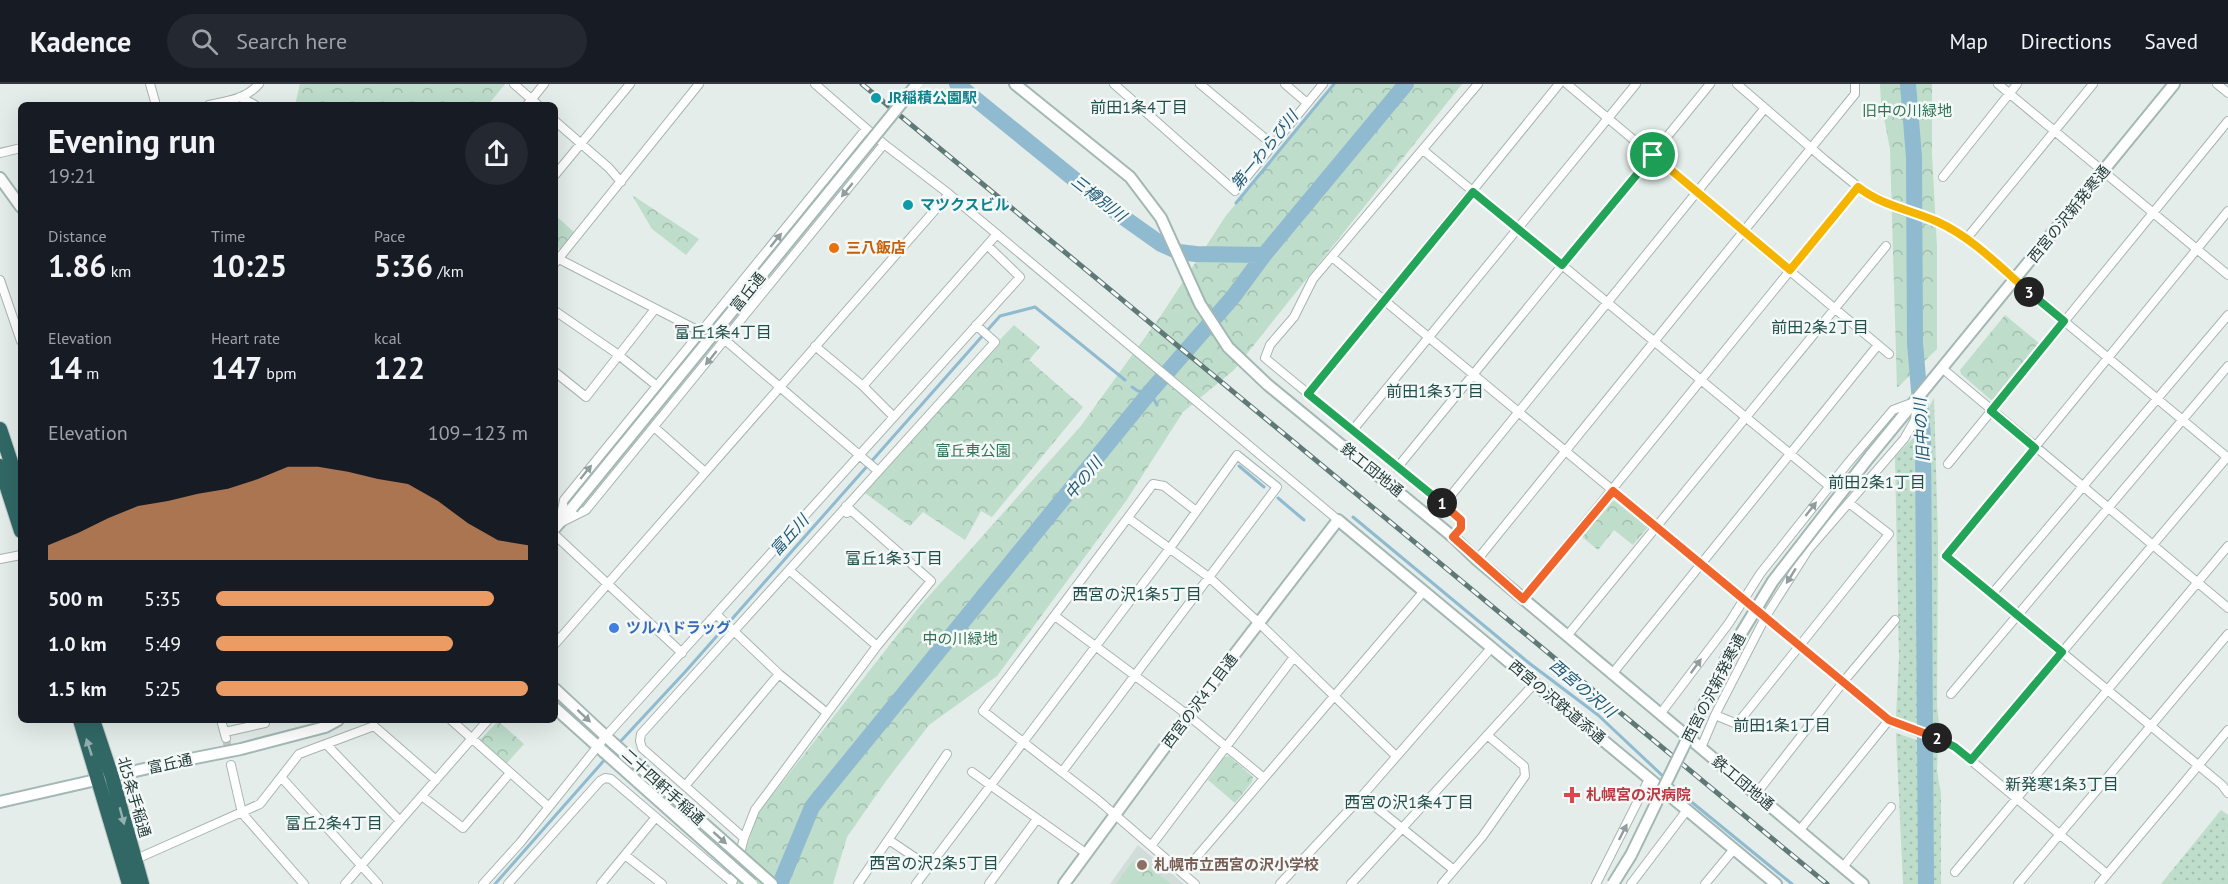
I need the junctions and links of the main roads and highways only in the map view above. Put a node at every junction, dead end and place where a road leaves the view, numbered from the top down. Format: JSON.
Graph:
{"nodes":[{"id":1,"x":0,"y":429,"type":"edge"},
{"id":2,"x":0,"y":466,"type":"edge"},
{"id":3,"x":18,"y":483,"type":"edge"},
{"id":4,"x":18,"y":522,"type":"edge"},
{"id":5,"x":81,"y":723,"type":"edge"},
{"id":6,"x":94,"y":723,"type":"edge"},
{"id":7,"x":105,"y":779,"type":"junction"},
{"id":8,"x":129,"y":884,"type":"edge"},
{"id":9,"x":142,"y":884,"type":"edge"}],
"edges":[{"from":1,"to":3,"type":"highway"},
{"from":2,"to":4,"type":"highway"},
{"from":7,"to":5,"type":"highway","name":"北5条手稲通","one_way":true},
{"from":6,"to":7,"type":"highway","name":"北5条手稲通"},
{"from":7,"to":8,"type":"highway","name":"北5条手稲通"},
{"from":7,"to":9,"type":"highway","name":"北5条手稲通","one_way":true}]}
